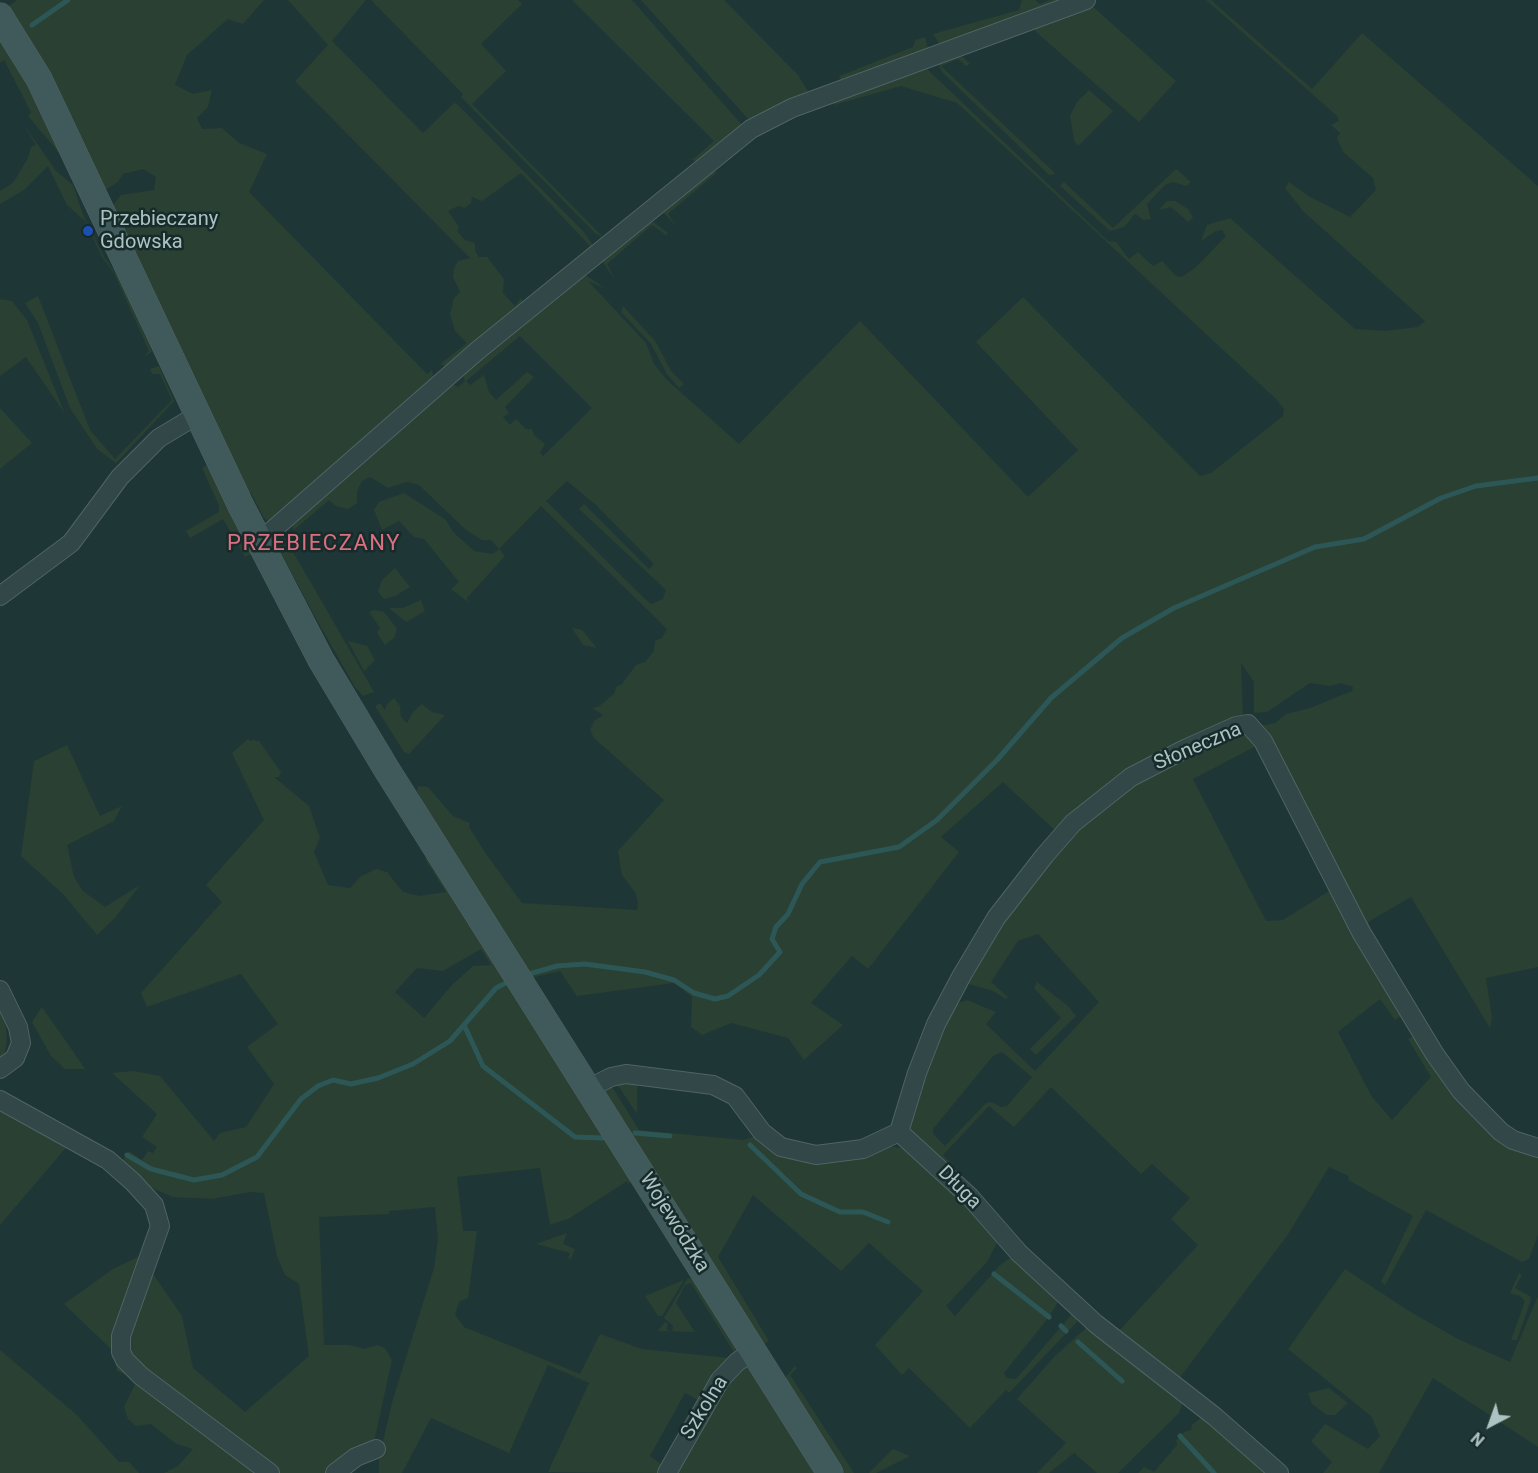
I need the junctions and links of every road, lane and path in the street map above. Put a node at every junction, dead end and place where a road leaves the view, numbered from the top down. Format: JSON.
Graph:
{"nodes":[{"id":1,"x":1086,"y":0,"type":"edge"},
{"id":2,"x":0,"y":16,"type":"edge"},
{"id":3,"x":199,"y":414,"type":"junction"},
{"id":4,"x":260,"y":541,"type":"junction"},
{"id":5,"x":0,"y":596,"type":"edge"},
{"id":6,"x":0,"y":990,"type":"edge"},
{"id":7,"x":0,"y":1069,"type":"edge"},
{"id":8,"x":588,"y":1089,"type":"junction"},
{"id":9,"x":0,"y":1100,"type":"edge"},
{"id":10,"x":899,"y":1132,"type":"junction"},
{"id":11,"x":1538,"y":1148,"type":"edge"},
{"id":12,"x":753,"y":1352,"type":"junction"},
{"id":13,"x":376,"y":1449,"type":"dead end"},
{"id":14,"x":270,"y":1473,"type":"edge"},
{"id":15,"x":335,"y":1473,"type":"edge"},
{"id":16,"x":667,"y":1473,"type":"edge"},
{"id":17,"x":830,"y":1473,"type":"edge"},
{"id":18,"x":1279,"y":1473,"type":"edge"}],
"edges":[{"from":1,"to":4,"type":"street"},
{"from":2,"to":3,"type":"main road","name":"Wojewódzka"},
{"from":3,"to":4,"type":"main road","name":"Wojewódzka"},
{"from":3,"to":5,"type":"street"},
{"from":4,"to":8,"type":"main road","name":"Wojewódzka"},
{"from":6,"to":7,"type":"street"},
{"from":8,"to":10,"type":"street"},
{"from":8,"to":12,"type":"main road","name":"Wojewódzka"},
{"from":9,"to":14,"type":"street"},
{"from":10,"to":11,"type":"street","name":"Słoneczna"},
{"from":10,"to":18,"type":"street","name":"Długa"},
{"from":12,"to":16,"type":"street","name":"Szkolna"},
{"from":12,"to":17,"type":"main road","name":"Wojewódzka"},
{"from":13,"to":15,"type":"street"}]}
